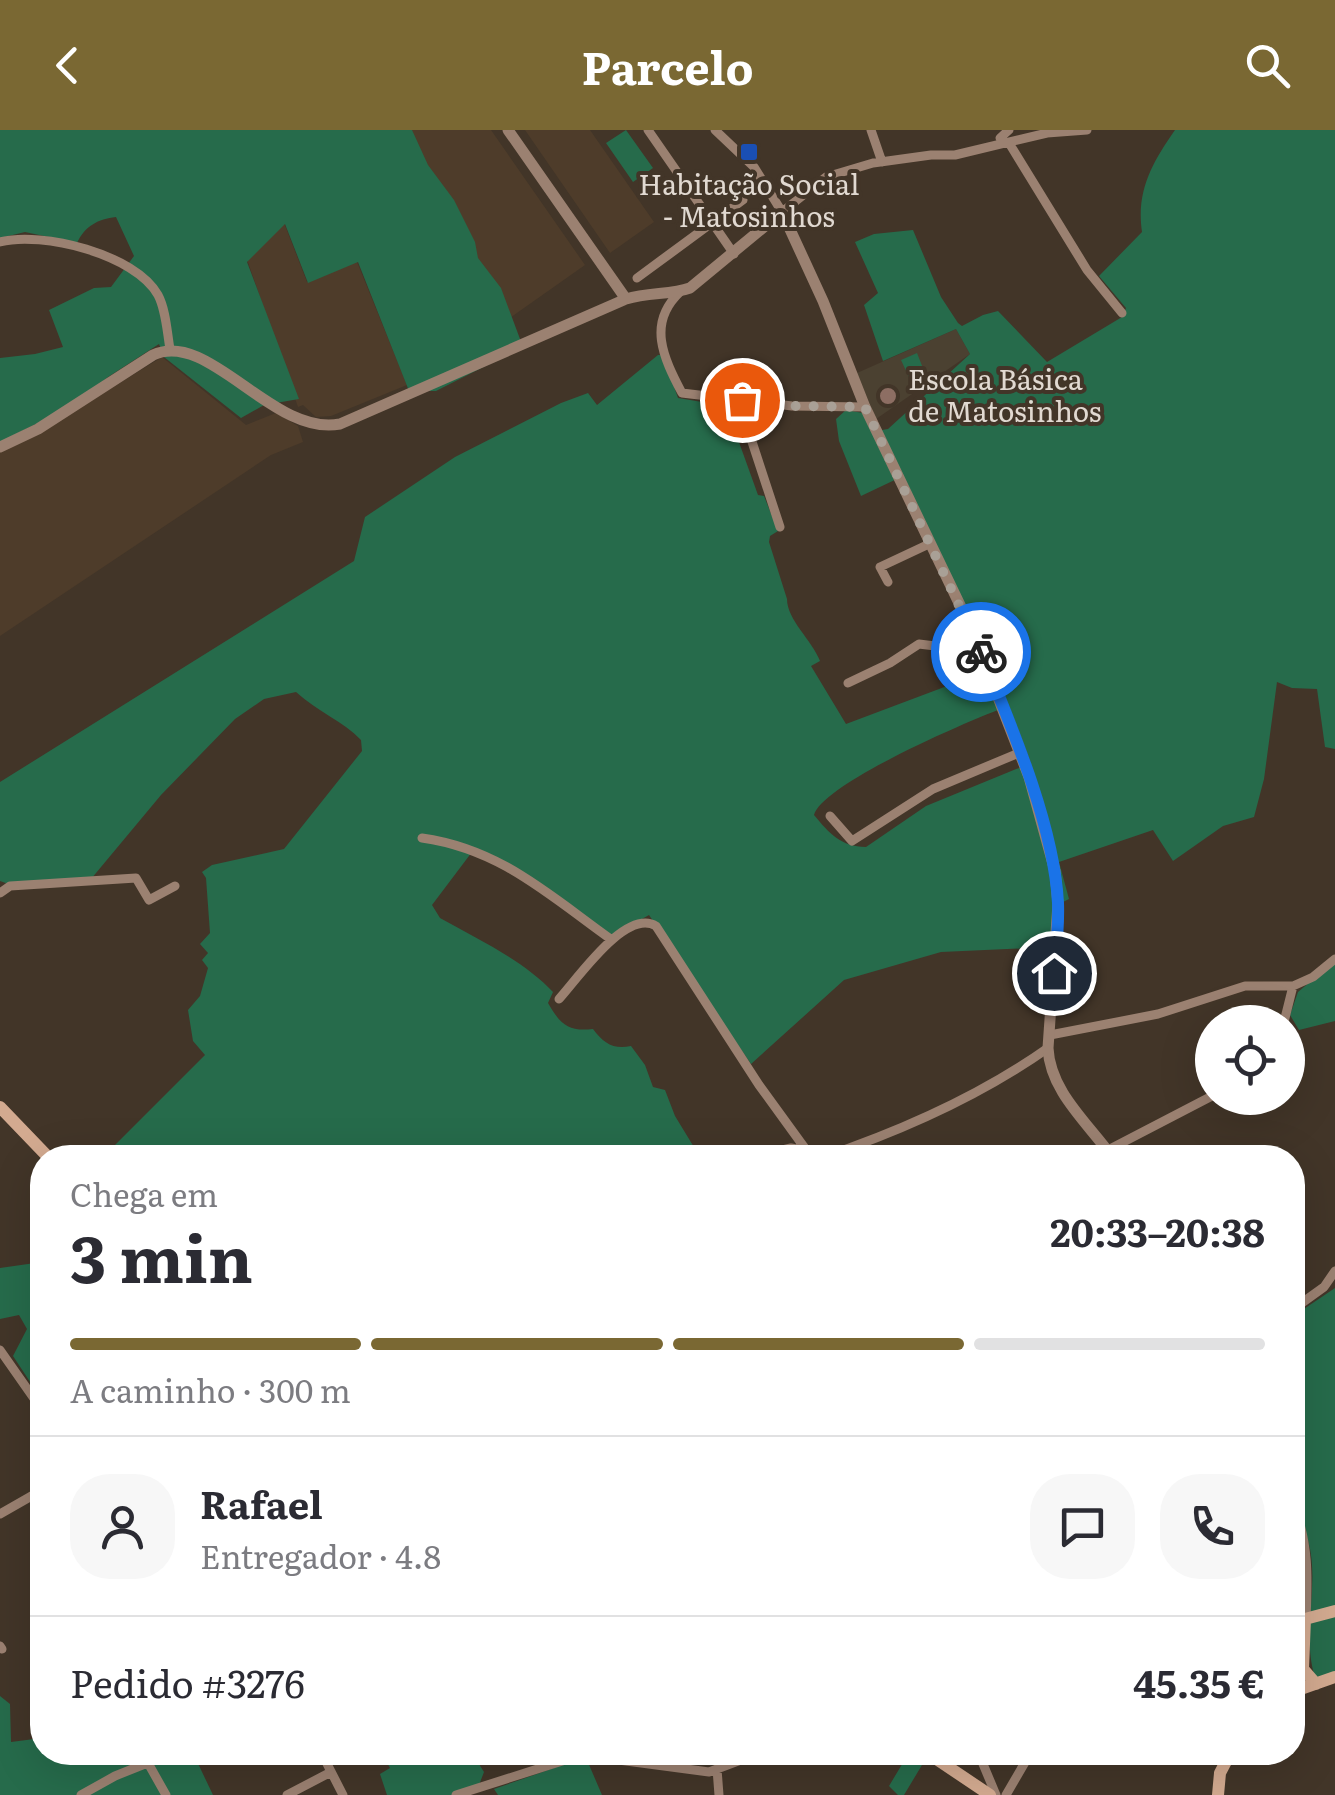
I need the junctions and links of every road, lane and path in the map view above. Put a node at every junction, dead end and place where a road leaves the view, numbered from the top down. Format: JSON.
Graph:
{"nodes":[{"id":1,"x":508,"y":130,"type":"edge"},
{"id":2,"x":648,"y":130,"type":"edge"},
{"id":3,"x":715,"y":130,"type":"edge"},
{"id":4,"x":871,"y":130,"type":"edge"},
{"id":5,"x":1009,"y":130,"type":"edge"},
{"id":6,"x":1088,"y":130,"type":"edge"},
{"id":7,"x":1005,"y":140,"type":"junction"},
{"id":8,"x":882,"y":162,"type":"junction"},
{"id":9,"x":742,"y":200,"type":"dead end"},
{"id":10,"x":782,"y":212,"type":"junction"},
{"id":11,"x":712,"y":222,"type":"junction"},
{"id":12,"x":0,"y":242,"type":"edge"},
{"id":13,"x":734,"y":254,"type":"junction"},
{"id":14,"x":637,"y":278,"type":"dead end"},
{"id":15,"x":680,"y":292,"type":"junction"},
{"id":16,"x":626,"y":299,"type":"junction"},
{"id":17,"x":1122,"y":312,"type":"dead end"},
{"id":18,"x":170,"y":348,"type":"junction"},
{"id":19,"x":738,"y":399,"type":"junction"},
{"id":20,"x":865,"y":407,"type":"junction"},
{"id":21,"x":0,"y":448,"type":"edge"},
{"id":22,"x":780,"y":528,"type":"dead end"},
{"id":23,"x":929,"y":544,"type":"junction"},
{"id":24,"x":888,"y":582,"type":"dead end"},
{"id":25,"x":970,"y":628,"type":"junction"},
{"id":26,"x":848,"y":684,"type":"dead end"},
{"id":27,"x":1020,"y":752,"type":"junction"},
{"id":28,"x":830,"y":816,"type":"dead end"},
{"id":29,"x":422,"y":838,"type":"dead end"},
{"id":30,"x":175,"y":886,"type":"dead end"},
{"id":31,"x":0,"y":893,"type":"edge"},
{"id":32,"x":612,"y":940,"type":"junction"},
{"id":33,"x":1335,"y":960,"type":"edge"},
{"id":34,"x":1293,"y":986,"type":"junction"},
{"id":35,"x":559,"y":999,"type":"dead end"},
{"id":36,"x":1288,"y":1005,"type":"edge"},
{"id":37,"x":1049,"y":1042,"type":"junction"},
{"id":38,"x":1195,"y":1106,"type":"edge"},
{"id":39,"x":0,"y":1107,"type":"edge"},
{"id":40,"x":37,"y":1145,"type":"edge"},
{"id":41,"x":803,"y":1145,"type":"edge"},
{"id":42,"x":854,"y":1145,"type":"edge"},
{"id":43,"x":1104,"y":1145,"type":"edge"},
{"id":44,"x":1127,"y":1145,"type":"edge"},
{"id":45,"x":1335,"y":1270,"type":"edge"},
{"id":46,"x":1305,"y":1301,"type":"edge"},
{"id":47,"x":0,"y":1350,"type":"edge"},
{"id":48,"x":30,"y":1393,"type":"edge"},
{"id":49,"x":30,"y":1497,"type":"edge"},
{"id":50,"x":0,"y":1514,"type":"edge"},
{"id":51,"x":1305,"y":1540,"type":"edge"},
{"id":52,"x":1305,"y":1574,"type":"edge"},
{"id":53,"x":1335,"y":1610,"type":"edge"},
{"id":54,"x":1305,"y":1618,"type":"edge"},
{"id":55,"x":1305,"y":1672,"type":"edge"},
{"id":56,"x":1335,"y":1676,"type":"edge"},
{"id":57,"x":1316,"y":1684,"type":"junction"},
{"id":58,"x":1305,"y":1688,"type":"edge"},
{"id":59,"x":143,"y":1765,"type":"edge"},
{"id":60,"x":149,"y":1765,"type":"edge"},
{"id":61,"x":327,"y":1765,"type":"edge"},
{"id":62,"x":550,"y":1765,"type":"edge"},
{"id":63,"x":656,"y":1765,"type":"edge"},
{"id":64,"x":728,"y":1765,"type":"edge"},
{"id":65,"x":946,"y":1765,"type":"edge"},
{"id":66,"x":984,"y":1765,"type":"edge"},
{"id":67,"x":1024,"y":1765,"type":"edge"},
{"id":68,"x":1224,"y":1765,"type":"edge"},
{"id":69,"x":717,"y":1769,"type":"junction"},
{"id":70,"x":330,"y":1772,"type":"junction"},
{"id":71,"x":300,"y":1792,"type":"edge"},
{"id":72,"x":81,"y":1795,"type":"edge"},
{"id":73,"x":166,"y":1795,"type":"edge"},
{"id":74,"x":287,"y":1795,"type":"edge"},
{"id":75,"x":343,"y":1795,"type":"edge"},
{"id":76,"x":456,"y":1795,"type":"edge"},
{"id":77,"x":719,"y":1795,"type":"edge"},
{"id":78,"x":993,"y":1795,"type":"edge"},
{"id":79,"x":1006,"y":1795,"type":"edge"},
{"id":80,"x":1218,"y":1795,"type":"edge"}],
"edges":[{"from":1,"to":16,"type":"street"},
{"from":2,"to":11,"type":"street"},
{"from":3,"to":10,"type":"street"},
{"from":4,"to":8,"type":"street"},
{"from":5,"to":7,"type":"street"},
{"from":6,"to":7,"type":"street"},
{"from":7,"to":8,"type":"street"},
{"from":7,"to":17,"type":"street"},
{"from":8,"to":10,"type":"street"},
{"from":9,"to":11,"type":"street"},
{"from":10,"to":13,"type":"street"},
{"from":10,"to":20,"type":"street"},
{"from":11,"to":13,"type":"street"},
{"from":11,"to":14,"type":"street"},
{"from":12,"to":18,"type":"street"},
{"from":13,"to":15,"type":"street"},
{"from":15,"to":16,"type":"street"},
{"from":15,"to":19,"type":"street"},
{"from":16,"to":18,"type":"street"},
{"from":18,"to":21,"type":"street"},
{"from":19,"to":20,"type":"street"},
{"from":19,"to":22,"type":"street"},
{"from":20,"to":23,"type":"street"},
{"from":23,"to":24,"type":"street"},
{"from":23,"to":25,"type":"street"},
{"from":25,"to":26,"type":"street"},
{"from":25,"to":27,"type":"street"},
{"from":27,"to":28,"type":"street"},
{"from":27,"to":37,"type":"street"},
{"from":29,"to":32,"type":"street"},
{"from":30,"to":31,"type":"street"},
{"from":32,"to":35,"type":"street"},
{"from":32,"to":41,"type":"street"},
{"from":33,"to":34,"type":"street"},
{"from":34,"to":36,"type":"street"},
{"from":34,"to":37,"type":"street"},
{"from":37,"to":42,"type":"street"},
{"from":37,"to":43,"type":"street"},
{"from":38,"to":44,"type":"street"},
{"from":39,"to":40,"type":"main road"},
{"from":45,"to":46,"type":"street"},
{"from":47,"to":48,"type":"street"},
{"from":49,"to":50,"type":"street"},
{"from":51,"to":52,"type":"street"},
{"from":53,"to":54,"type":"main road"},
{"from":55,"to":57,"type":"main road"},
{"from":56,"to":57,"type":"main road"},
{"from":57,"to":58,"type":"main road"},
{"from":59,"to":72,"type":"street"},
{"from":60,"to":73,"type":"street"},
{"from":61,"to":70,"type":"street"},
{"from":62,"to":76,"type":"street"},
{"from":63,"to":69,"type":"street"},
{"from":64,"to":69,"type":"street"},
{"from":65,"to":78,"type":"main road"},
{"from":66,"to":78,"type":"street"},
{"from":67,"to":79,"type":"street"},
{"from":68,"to":80,"type":"main road"},
{"from":69,"to":77,"type":"street"},
{"from":70,"to":71,"type":"street"},
{"from":70,"to":75,"type":"street"},
{"from":71,"to":74,"type":"street"}]}
